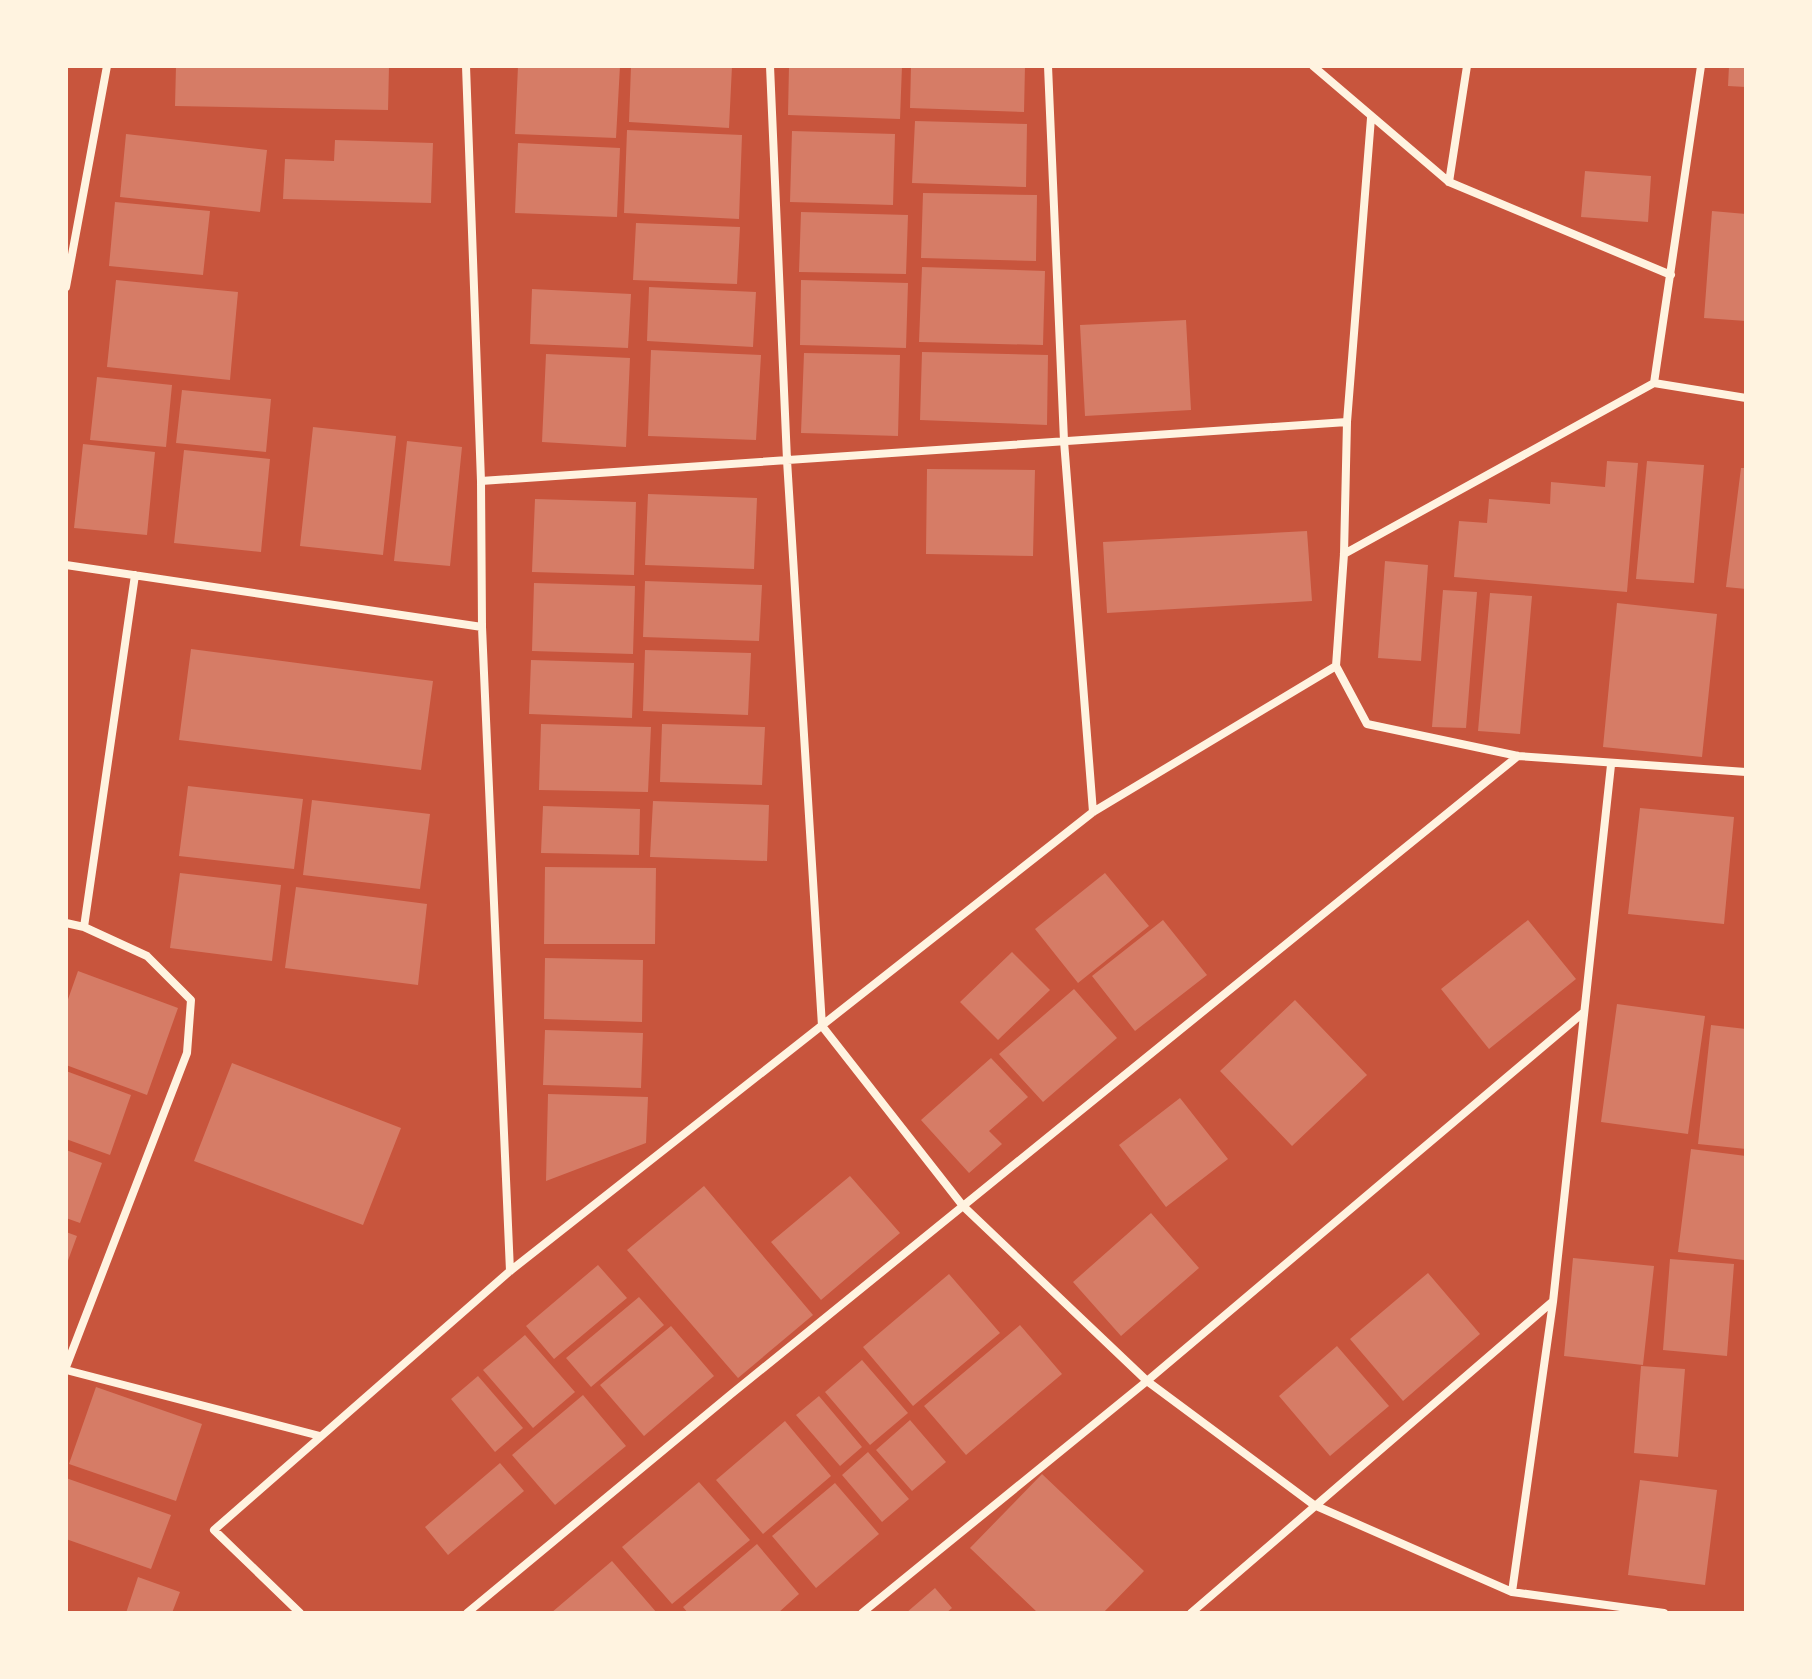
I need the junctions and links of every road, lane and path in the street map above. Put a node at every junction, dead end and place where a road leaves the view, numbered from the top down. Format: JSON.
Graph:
{"nodes":[{"id":1,"x":107,"y":66,"type":"edge"},
{"id":2,"x":466,"y":66,"type":"edge"},
{"id":3,"x":770,"y":66,"type":"edge"},
{"id":4,"x":1048,"y":66,"type":"edge"},
{"id":5,"x":1313,"y":66,"type":"edge"},
{"id":6,"x":1467,"y":66,"type":"edge"},
{"id":7,"x":1701,"y":66,"type":"edge"},
{"id":8,"x":1371,"y":118,"type":"junction"},
{"id":9,"x":1449,"y":182,"type":"junction"},
{"id":10,"x":1671,"y":275,"type":"junction"},
{"id":11,"x":66,"y":287,"type":"edge"},
{"id":12,"x":1654,"y":383,"type":"junction"},
{"id":13,"x":1746,"y":398,"type":"edge"},
{"id":14,"x":1347,"y":422,"type":"junction"},
{"id":15,"x":1064,"y":441,"type":"junction"},
{"id":16,"x":787,"y":460,"type":"junction"},
{"id":17,"x":481,"y":481,"type":"junction"},
{"id":18,"x":1344,"y":554,"type":"junction"},
{"id":19,"x":66,"y":565,"type":"edge"},
{"id":20,"x":135,"y":575,"type":"junction"},
{"id":21,"x":482,"y":627,"type":"junction"},
{"id":22,"x":1336,"y":666,"type":"junction"},
{"id":23,"x":1518,"y":756,"type":"junction"},
{"id":24,"x":1611,"y":765,"type":"junction"},
{"id":25,"x":1746,"y":772,"type":"edge"},
{"id":26,"x":1093,"y":812,"type":"junction"},
{"id":27,"x":66,"y":923,"type":"edge"},
{"id":28,"x":84,"y":927,"type":"junction"},
{"id":29,"x":1584,"y":1012,"type":"junction"},
{"id":30,"x":822,"y":1026,"type":"junction"},
{"id":31,"x":963,"y":1206,"type":"junction"},
{"id":32,"x":510,"y":1271,"type":"junction"},
{"id":33,"x":1553,"y":1302,"type":"junction"},
{"id":34,"x":66,"y":1368,"type":"edge"},
{"id":35,"x":1147,"y":1381,"type":"junction"},
{"id":36,"x":320,"y":1436,"type":"junction"},
{"id":37,"x":1314,"y":1505,"type":"junction"},
{"id":38,"x":1512,"y":1592,"type":"junction"},
{"id":39,"x":300,"y":1613,"type":"edge"},
{"id":40,"x":467,"y":1613,"type":"edge"},
{"id":41,"x":862,"y":1613,"type":"edge"},
{"id":42,"x":1191,"y":1613,"type":"edge"},
{"id":43,"x":1664,"y":1613,"type":"edge"}],
"edges":[{"from":1,"to":11,"type":"street"},
{"from":2,"to":17,"type":"street"},
{"from":3,"to":16,"type":"street"},
{"from":4,"to":15,"type":"street"},
{"from":5,"to":8,"type":"street"},
{"from":6,"to":9,"type":"street"},
{"from":7,"to":10,"type":"street"},
{"from":8,"to":9,"type":"street"},
{"from":8,"to":14,"type":"street"},
{"from":9,"to":10,"type":"street"},
{"from":10,"to":12,"type":"street"},
{"from":12,"to":13,"type":"street"},
{"from":12,"to":18,"type":"street"},
{"from":14,"to":15,"type":"street"},
{"from":14,"to":18,"type":"street"},
{"from":15,"to":16,"type":"street"},
{"from":15,"to":26,"type":"street"},
{"from":16,"to":17,"type":"street"},
{"from":16,"to":30,"type":"street"},
{"from":17,"to":21,"type":"street"},
{"from":18,"to":22,"type":"street"},
{"from":19,"to":20,"type":"street"},
{"from":20,"to":21,"type":"street"},
{"from":20,"to":28,"type":"street"},
{"from":21,"to":32,"type":"street"},
{"from":22,"to":23,"type":"street"},
{"from":22,"to":26,"type":"street"},
{"from":23,"to":24,"type":"street"},
{"from":23,"to":31,"type":"street"},
{"from":24,"to":25,"type":"street"},
{"from":24,"to":29,"type":"street"},
{"from":26,"to":30,"type":"street"},
{"from":27,"to":28,"type":"street"},
{"from":28,"to":34,"type":"street"},
{"from":29,"to":33,"type":"street"},
{"from":29,"to":35,"type":"street"},
{"from":30,"to":31,"type":"street"},
{"from":30,"to":32,"type":"street"},
{"from":31,"to":35,"type":"street"},
{"from":31,"to":40,"type":"street"},
{"from":32,"to":36,"type":"street"},
{"from":33,"to":37,"type":"street"},
{"from":33,"to":38,"type":"street"},
{"from":34,"to":36,"type":"street"},
{"from":35,"to":37,"type":"street"},
{"from":35,"to":41,"type":"street"},
{"from":36,"to":39,"type":"street"},
{"from":37,"to":38,"type":"street"},
{"from":37,"to":42,"type":"street"},
{"from":38,"to":43,"type":"street"}]}
